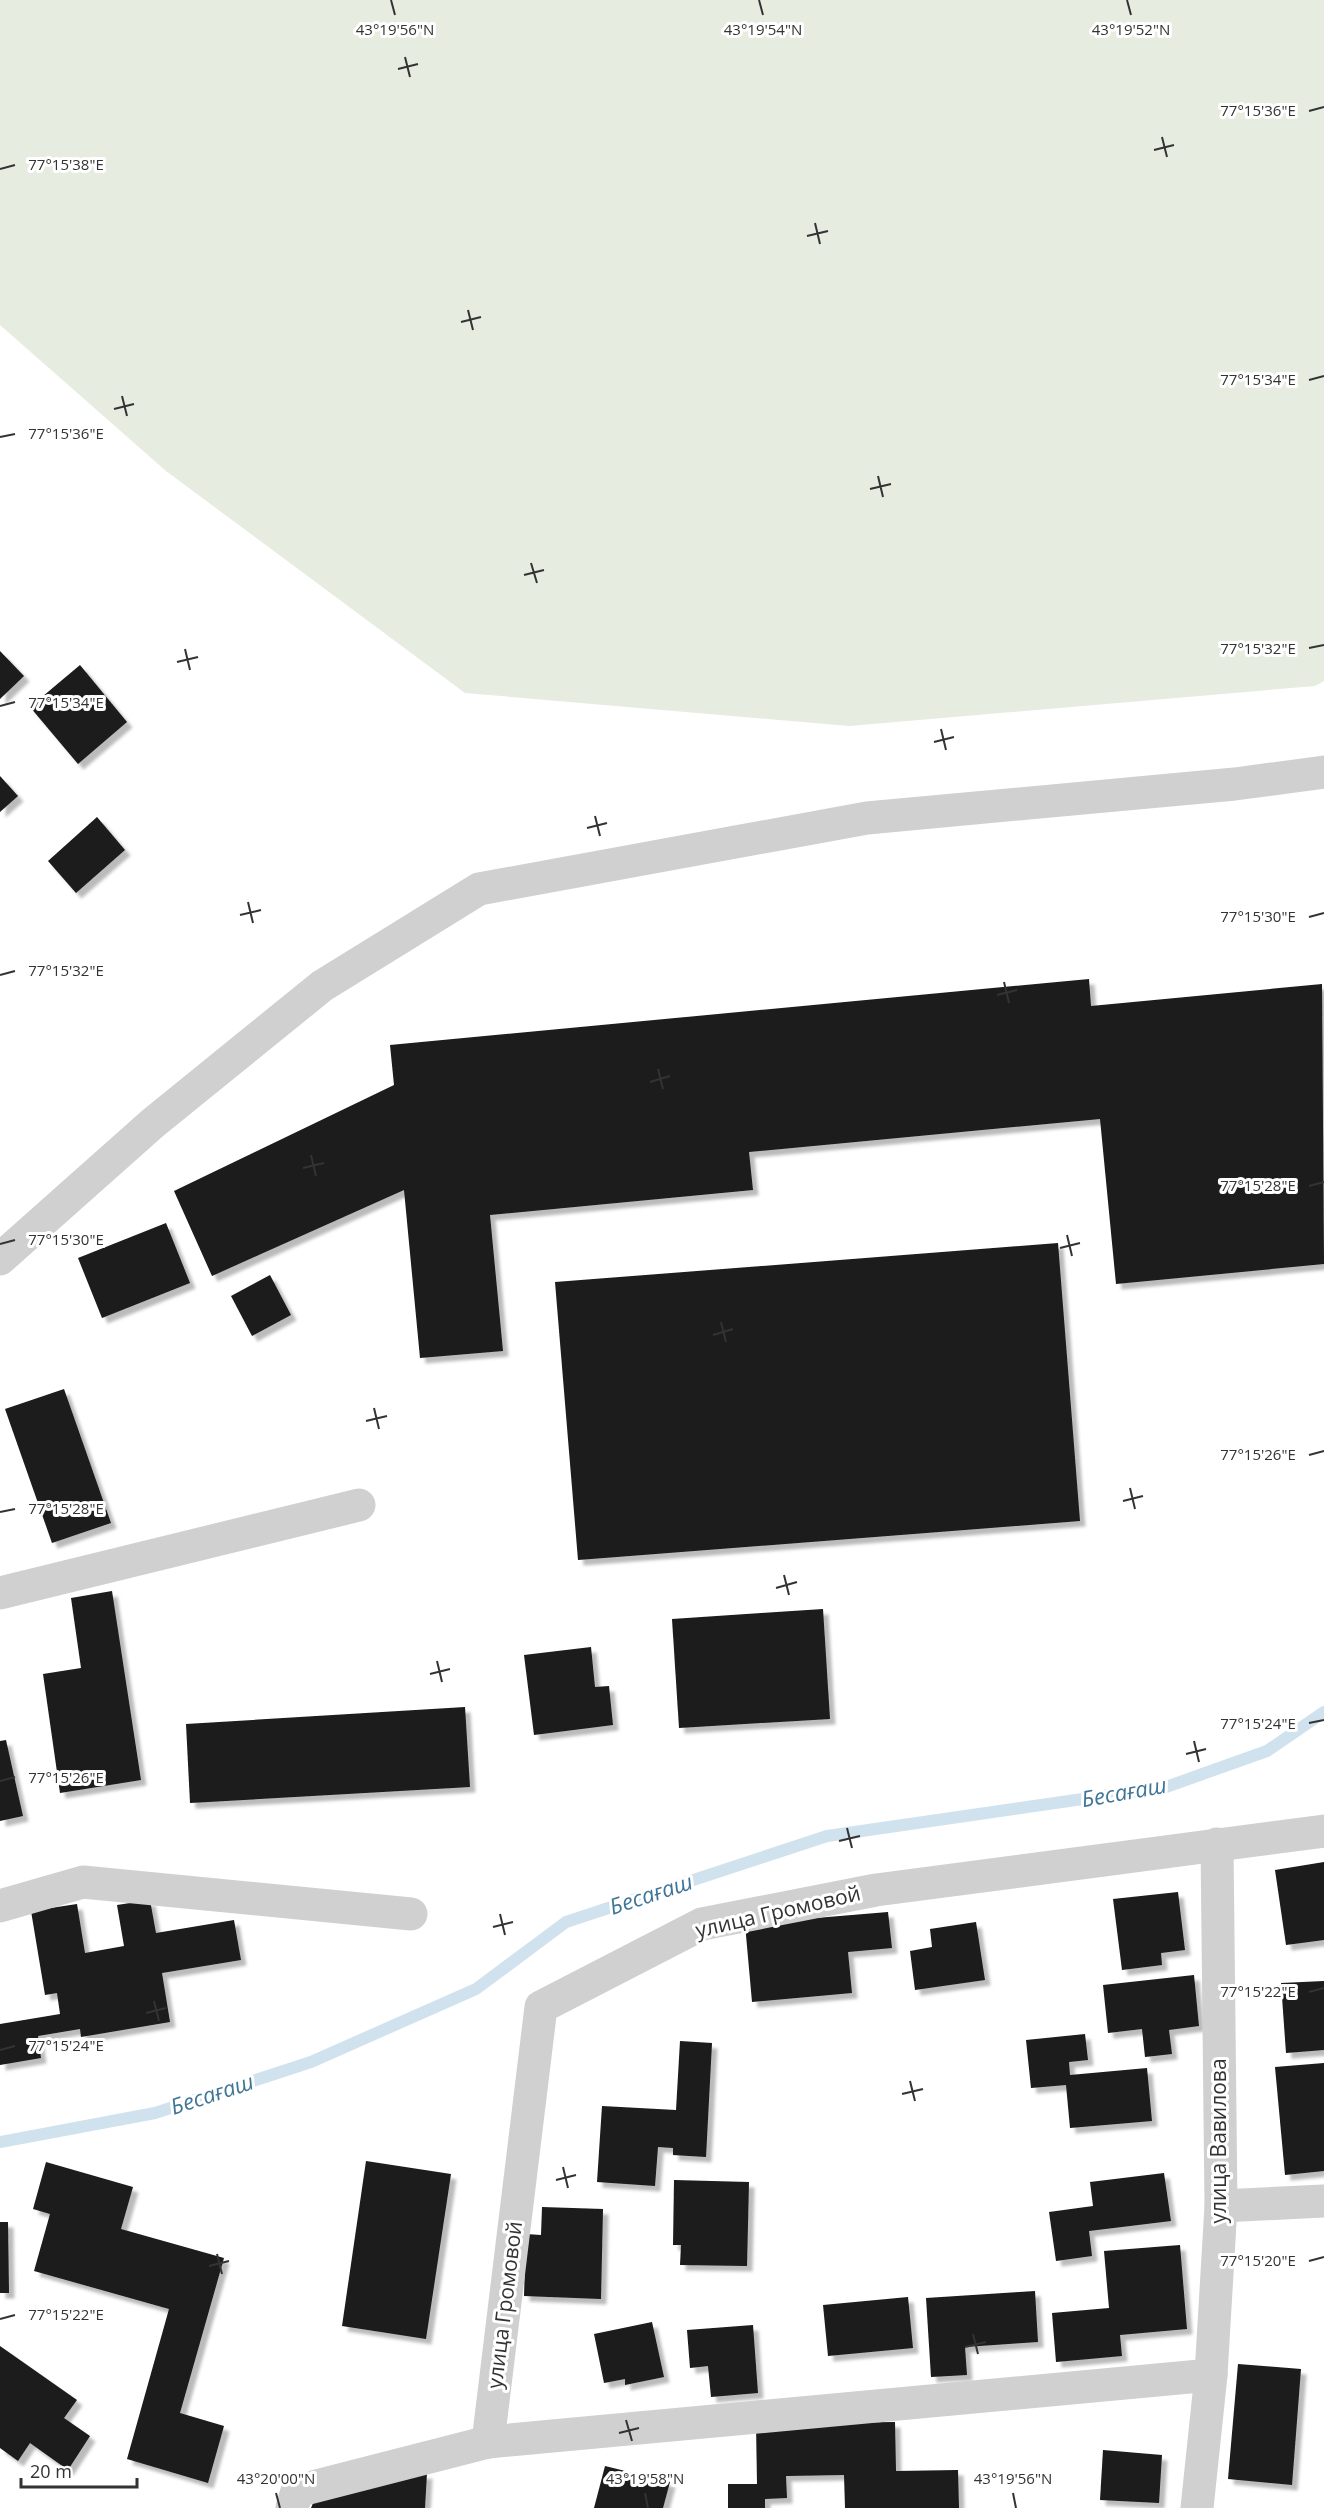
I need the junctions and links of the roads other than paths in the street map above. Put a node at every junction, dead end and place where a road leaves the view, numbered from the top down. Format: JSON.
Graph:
{"nodes":[{"id":1,"x":1324,"y":772,"type":"edge"},
{"id":2,"x":0,"y":1259,"type":"edge"},
{"id":3,"x":359,"y":1504,"type":"dead end"},
{"id":4,"x":0,"y":1593,"type":"edge"},
{"id":5,"x":1324,"y":1831,"type":"edge"},
{"id":6,"x":1217,"y":1844,"type":"junction"},
{"id":7,"x":0,"y":1906,"type":"edge"},
{"id":8,"x":411,"y":1914,"type":"dead end"},
{"id":9,"x":1324,"y":2201,"type":"edge"},
{"id":10,"x":1221,"y":2206,"type":"junction"},
{"id":11,"x":1211,"y":2375,"type":"junction"},
{"id":12,"x":488,"y":2442,"type":"junction"},
{"id":13,"x":292,"y":2508,"type":"edge"},
{"id":14,"x":1197,"y":2508,"type":"edge"}],
"edges":[{"from":1,"to":2,"type":"street"},
{"from":3,"to":4,"type":"street"},
{"from":5,"to":6,"type":"street","name":"улица Громовой"},
{"from":6,"to":10,"type":"street","name":"улица Вавилова"},
{"from":6,"to":12,"type":"street","name":"улица Громовой"},
{"from":7,"to":8,"type":"street"},
{"from":9,"to":10,"type":"street"},
{"from":10,"to":11,"type":"street","name":"улица Вавилова"},
{"from":11,"to":12,"type":"street"},
{"from":11,"to":14,"type":"street","name":"улица Вавилова"},
{"from":12,"to":13,"type":"street"}]}
